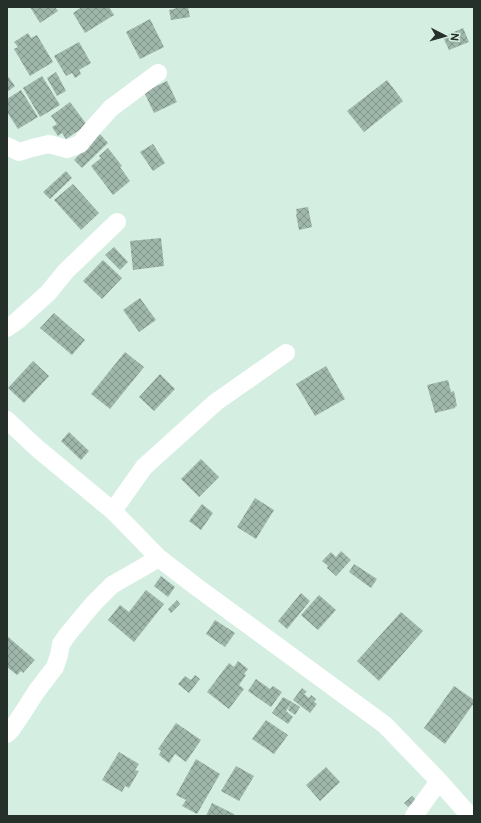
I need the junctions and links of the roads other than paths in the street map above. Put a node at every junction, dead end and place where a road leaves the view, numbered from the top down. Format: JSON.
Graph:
{"nodes":[{"id":1,"x":158,"y":73,"type":"dead end"},
{"id":2,"x":7,"y":146,"type":"edge"},
{"id":3,"x":117,"y":222,"type":"dead end"},
{"id":4,"x":7,"y":328,"type":"edge"},
{"id":5,"x":286,"y":353,"type":"dead end"},
{"id":6,"x":7,"y":420,"type":"edge"},
{"id":7,"x":113,"y":511,"type":"junction"},
{"id":8,"x":159,"y":558,"type":"junction"},
{"id":9,"x":7,"y":734,"type":"edge"},
{"id":10,"x":439,"y":781,"type":"junction"},
{"id":11,"x":414,"y":816,"type":"edge"},
{"id":12,"x":470,"y":816,"type":"edge"}],
"edges":[{"from":1,"to":2,"type":"street"},
{"from":3,"to":4,"type":"street"},
{"from":5,"to":7,"type":"street"},
{"from":6,"to":7,"type":"street"},
{"from":7,"to":8,"type":"street"},
{"from":8,"to":9,"type":"street"},
{"from":8,"to":10,"type":"street"},
{"from":10,"to":11,"type":"street"},
{"from":10,"to":12,"type":"street"}]}
